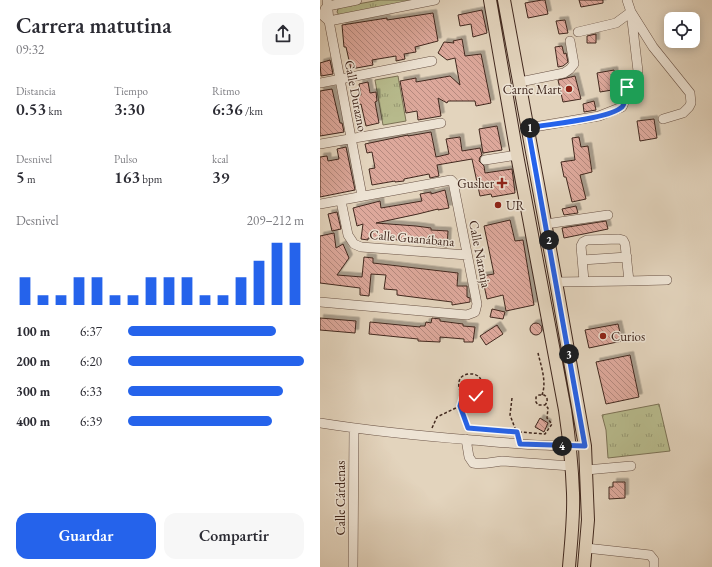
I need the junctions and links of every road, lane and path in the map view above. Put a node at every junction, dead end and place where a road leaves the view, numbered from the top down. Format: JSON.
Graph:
{"nodes":[{"id":1,"x":357,"y":0,"type":"edge"},
{"id":2,"x":435,"y":0,"type":"edge"},
{"id":3,"x":490,"y":0,"type":"edge"},
{"id":4,"x":504,"y":0,"type":"edge"},
{"id":5,"x":627,"y":0,"type":"edge"},
{"id":6,"x":327,"y":3,"type":"edge"},
{"id":7,"x":631,"y":12,"type":"junction"},
{"id":8,"x":321,"y":14,"type":"edge"},
{"id":9,"x":329,"y":21,"type":"junction"},
{"id":10,"x":578,"y":32,"type":"dead end"},
{"id":11,"x":570,"y":41,"type":"dead end"},
{"id":12,"x":432,"y":61,"type":"dead end"},
{"id":13,"x":340,"y":80,"type":"junction"},
{"id":14,"x":520,"y":82,"type":"junction"},
{"id":15,"x":320,"y":83,"type":"edge"},
{"id":16,"x":663,"y":119,"type":"dead end"},
{"id":17,"x":441,"y":123,"type":"dead end"},
{"id":18,"x":528,"y":128,"type":"junction"},
{"id":19,"x":351,"y":139,"type":"junction"},
{"id":20,"x":320,"y":144,"type":"edge"},
{"id":21,"x":517,"y":155,"type":"junction"},
{"id":22,"x":485,"y":160,"type":"dead end"},
{"id":23,"x":362,"y":196,"type":"junction"},
{"id":24,"x":341,"y":201,"type":"junction"},
{"id":25,"x":320,"y":204,"type":"edge"},
{"id":26,"x":608,"y":214,"type":"dead end"},
{"id":27,"x":546,"y":224,"type":"junction"},
{"id":28,"x":467,"y":255,"type":"junction"},
{"id":29,"x":627,"y":257,"type":"junction"},
{"id":30,"x":582,"y":260,"type":"junction"},
{"id":31,"x":667,"y":280,"type":"dead end"},
{"id":32,"x":584,"y":281,"type":"junction"},
{"id":33,"x":629,"y":281,"type":"junction"},
{"id":34,"x":556,"y":282,"type":"junction"},
{"id":35,"x":320,"y":302,"type":"edge"},
{"id":36,"x":538,"y":353,"type":"dead end"},
{"id":37,"x":542,"y":395,"type":"junction"},
{"id":38,"x":463,"y":396,"type":"junction"},
{"id":39,"x":512,"y":398,"type":"dead end"},
{"id":40,"x":545,"y":405,"type":"junction"},
{"id":41,"x":460,"y":406,"type":"junction"},
{"id":42,"x":320,"y":423,"type":"edge"},
{"id":43,"x":354,"y":428,"type":"junction"},
{"id":44,"x":517,"y":432,"type":"junction"},
{"id":45,"x":421,"y":436,"type":"junction"},
{"id":46,"x":466,"y":440,"type":"junction"},
{"id":47,"x":520,"y":444,"type":"junction"},
{"id":48,"x":570,"y":446,"type":"junction"},
{"id":49,"x":585,"y":446,"type":"junction"},
{"id":50,"x":571,"y":466,"type":"junction"},
{"id":51,"x":631,"y":466,"type":"dead end"},
{"id":52,"x":586,"y":470,"type":"junction"},
{"id":53,"x":586,"y":548,"type":"junction"},
{"id":54,"x":353,"y":567,"type":"edge"},
{"id":55,"x":569,"y":567,"type":"edge"},
{"id":56,"x":584,"y":567,"type":"edge"},
{"id":57,"x":654,"y":567,"type":"edge"}],
"edges":[{"from":1,"to":6,"type":"street"},
{"from":2,"to":9,"type":"street"},
{"from":3,"to":21,"type":"main road"},
{"from":4,"to":14,"type":"main road"},
{"from":5,"to":7,"type":"street"},
{"from":6,"to":8,"type":"street"},
{"from":6,"to":9,"type":"street","name":"Calle Durazno"},
{"from":7,"to":10,"type":"street"},
{"from":7,"to":16,"type":"street"},
{"from":7,"to":18,"type":"street"},
{"from":8,"to":9,"type":"street"},
{"from":9,"to":13,"type":"street","name":"Calle Durazno"},
{"from":11,"to":14,"type":"street"},
{"from":12,"to":13,"type":"street"},
{"from":13,"to":15,"type":"street"},
{"from":13,"to":19,"type":"street","name":"Calle Durazno"},
{"from":14,"to":18,"type":"main road"},
{"from":17,"to":19,"type":"street"},
{"from":18,"to":27,"type":"main road"},
{"from":19,"to":20,"type":"street"},
{"from":19,"to":23,"type":"street","name":"Calle Durazno"},
{"from":21,"to":22,"type":"street"},
{"from":21,"to":48,"type":"main road"},
{"from":23,"to":24,"type":"street","name":"Calle Naranja"},
{"from":23,"to":28,"type":"street","name":"Calle Naranja"},
{"from":24,"to":25,"type":"street","name":"Calle Naranja"},
{"from":24,"to":28,"type":"street","name":"Calle Guanábana"},
{"from":26,"to":27,"type":"street"},
{"from":27,"to":34,"type":"main road"},
{"from":28,"to":35,"type":"street","name":"Calle Naranja"},
{"from":29,"to":30,"type":"street"},
{"from":29,"to":30,"type":"street"},
{"from":29,"to":33,"type":"street"},
{"from":30,"to":32,"type":"street"},
{"from":31,"to":33,"type":"street"},
{"from":32,"to":33,"type":"street"},
{"from":32,"to":34,"type":"street"},
{"from":34,"to":49,"type":"main road"},
{"from":36,"to":37,"type":"path"},
{"from":37,"to":40,"type":"path"},
{"from":37,"to":40,"type":"path"},
{"from":38,"to":38,"type":"path"},
{"from":38,"to":41,"type":"path"},
{"from":39,"to":44,"type":"path"},
{"from":40,"to":44,"type":"path"},
{"from":41,"to":44,"type":"path"},
{"from":41,"to":45,"type":"path"},
{"from":42,"to":43,"type":"street"},
{"from":43,"to":45,"type":"street"},
{"from":43,"to":54,"type":"street","name":"Calle Cárdenas"},
{"from":44,"to":47,"type":"path"},
{"from":45,"to":46,"type":"street"},
{"from":46,"to":47,"type":"street"},
{"from":46,"to":50,"type":"street"},
{"from":47,"to":48,"type":"street"},
{"from":48,"to":49,"type":"street"},
{"from":48,"to":50,"type":"main road"},
{"from":49,"to":52,"type":"main road"},
{"from":50,"to":55,"type":"main road"},
{"from":51,"to":52,"type":"street"},
{"from":52,"to":53,"type":"main road"},
{"from":53,"to":56,"type":"main road"},
{"from":53,"to":57,"type":"street"}]}
